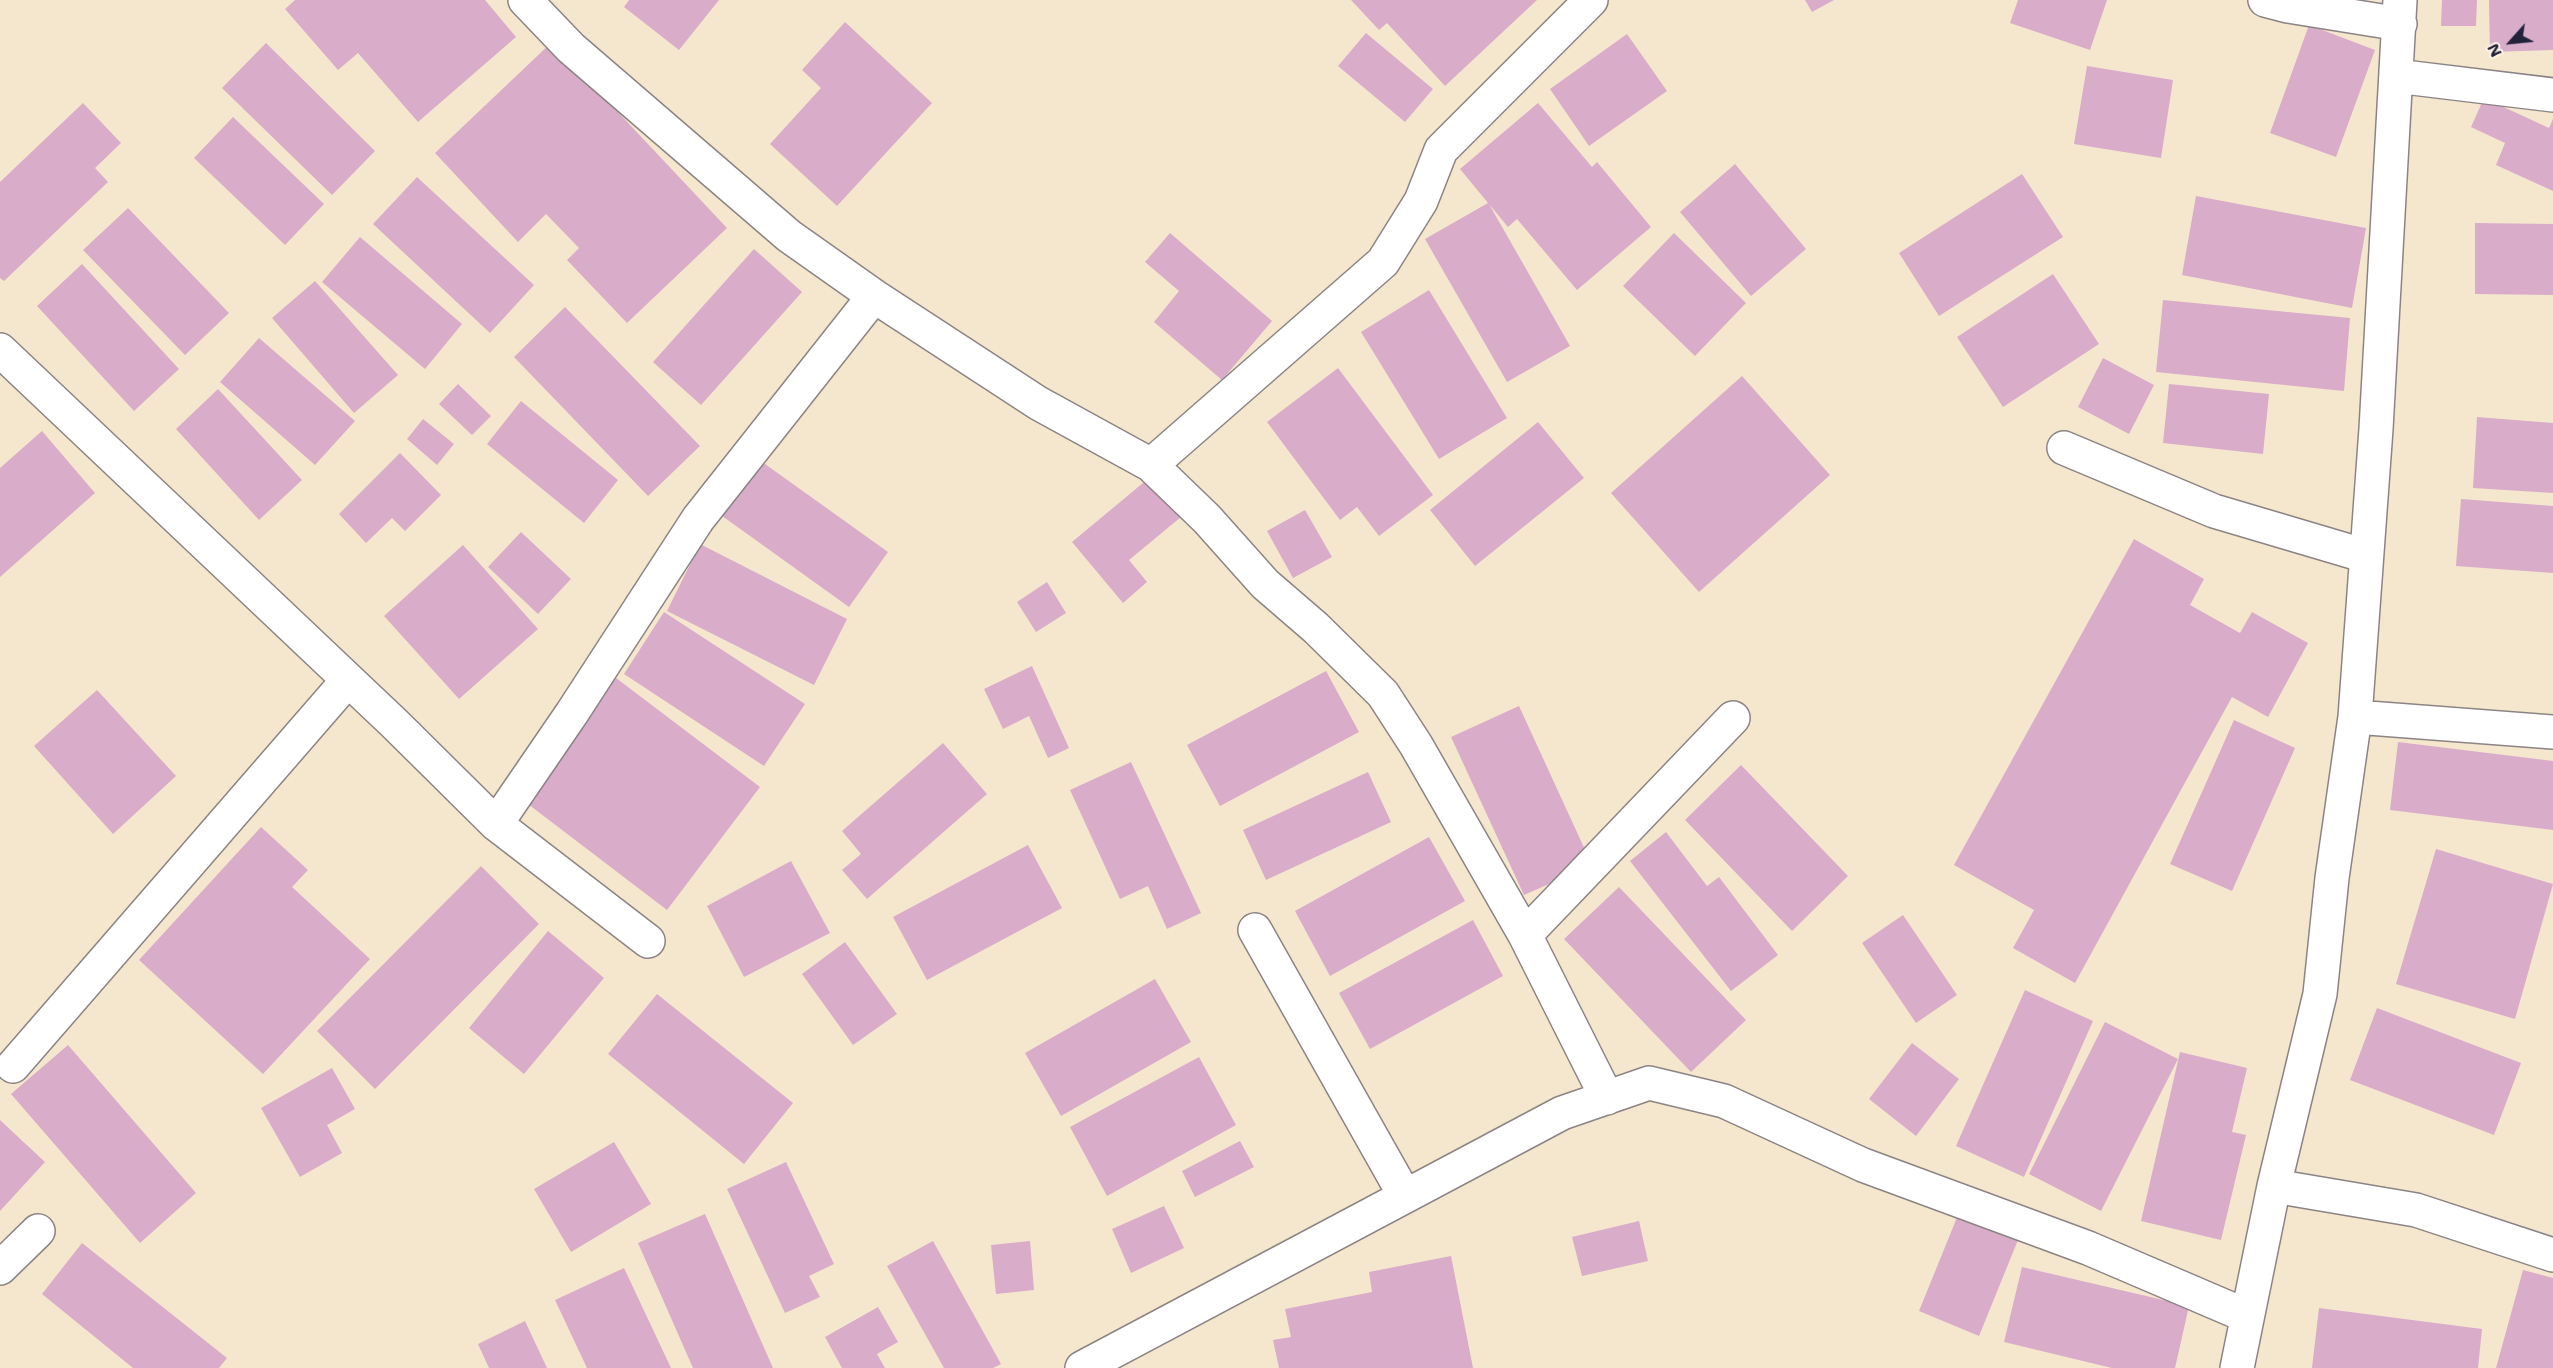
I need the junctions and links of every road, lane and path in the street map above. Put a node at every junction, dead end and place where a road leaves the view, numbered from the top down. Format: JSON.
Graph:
{"nodes":[{"id":1,"x":525,"y":0,"type":"edge"},
{"id":2,"x":1591,"y":0,"type":"edge"},
{"id":3,"x":2265,"y":0,"type":"edge"},
{"id":4,"x":2400,"y":12,"type":"edge"},
{"id":5,"x":2396,"y":76,"type":"junction"},
{"id":6,"x":2553,"y":95,"type":"edge"},
{"id":7,"x":874,"y":296,"type":"junction"},
{"id":8,"x":0,"y":350,"type":"edge"},
{"id":9,"x":2064,"y":448,"type":"dead end"},
{"id":10,"x":1151,"y":465,"type":"junction"},
{"id":11,"x":2366,"y":556,"type":"junction"},
{"id":12,"x":348,"y":680,"type":"junction"},
{"id":13,"x":2355,"y":717,"type":"junction"},
{"id":14,"x":1733,"y":718,"type":"dead end"},
{"id":15,"x":2553,"y":732,"type":"edge"},
{"id":16,"x":496,"y":824,"type":"junction"},
{"id":17,"x":1255,"y":930,"type":"dead end"},
{"id":18,"x":1525,"y":935,"type":"junction"},
{"id":19,"x":648,"y":941,"type":"dead end"},
{"id":20,"x":13,"y":1066,"type":"dead end"},
{"id":21,"x":1606,"y":1098,"type":"junction"},
{"id":22,"x":2274,"y":1186,"type":"junction"},
{"id":23,"x":1405,"y":1196,"type":"junction"},
{"id":24,"x":38,"y":1231,"type":"dead end"},
{"id":25,"x":2553,"y":1256,"type":"edge"},
{"id":26,"x":0,"y":1268,"type":"edge"},
{"id":27,"x":2247,"y":1316,"type":"junction"},
{"id":28,"x":1082,"y":1368,"type":"edge"},
{"id":29,"x":2237,"y":1368,"type":"edge"}],
"edges":[{"from":1,"to":7,"type":"street"},
{"from":2,"to":10,"type":"street"},
{"from":3,"to":4,"type":"street"},
{"from":4,"to":5,"type":"street"},
{"from":5,"to":6,"type":"street"},
{"from":5,"to":11,"type":"street"},
{"from":7,"to":10,"type":"street"},
{"from":7,"to":16,"type":"street"},
{"from":8,"to":12,"type":"street"},
{"from":9,"to":11,"type":"street"},
{"from":10,"to":18,"type":"street"},
{"from":11,"to":13,"type":"street"},
{"from":12,"to":16,"type":"street"},
{"from":12,"to":20,"type":"street"},
{"from":13,"to":15,"type":"street"},
{"from":13,"to":22,"type":"street"},
{"from":14,"to":18,"type":"street"},
{"from":16,"to":19,"type":"street"},
{"from":17,"to":23,"type":"street"},
{"from":18,"to":21,"type":"street"},
{"from":21,"to":23,"type":"street"},
{"from":21,"to":27,"type":"street"},
{"from":22,"to":25,"type":"street"},
{"from":22,"to":27,"type":"street"},
{"from":23,"to":28,"type":"street"},
{"from":24,"to":26,"type":"street"},
{"from":27,"to":29,"type":"street"}]}
